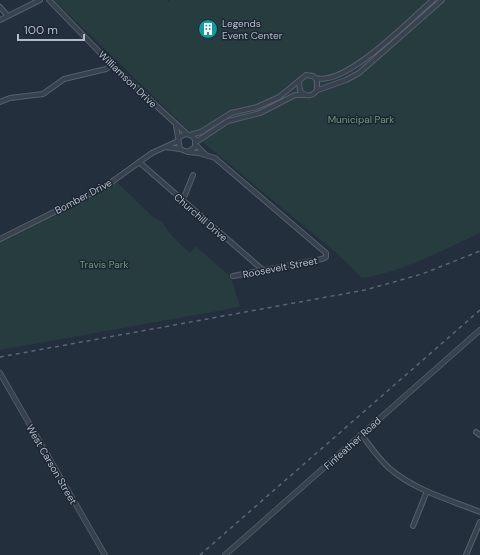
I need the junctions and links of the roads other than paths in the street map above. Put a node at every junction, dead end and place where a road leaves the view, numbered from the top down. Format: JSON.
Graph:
{"nodes":[{"id":1,"x":40,"y":0,"type":"edge"},
{"id":2,"x":49,"y":0,"type":"edge"},
{"id":3,"x":432,"y":0,"type":"edge"},
{"id":4,"x":442,"y":0,"type":"edge"},
{"id":5,"x":0,"y":7,"type":"edge"},
{"id":6,"x":7,"y":16,"type":"junction"},
{"id":7,"x":0,"y":20,"type":"edge"},
{"id":8,"x":112,"y":65,"type":"junction"},
{"id":9,"x":315,"y":78,"type":"junction"},
{"id":10,"x":299,"y":82,"type":"junction"},
{"id":11,"x":317,"y":90,"type":"junction"},
{"id":12,"x":306,"y":95,"type":"junction"},
{"id":13,"x":0,"y":102,"type":"edge"},
{"id":14,"x":175,"y":123,"type":"junction"},
{"id":15,"x":189,"y":134,"type":"junction"},
{"id":16,"x":178,"y":139,"type":"junction"},
{"id":17,"x":196,"y":143,"type":"junction"},
{"id":18,"x":163,"y":147,"type":"junction"},
{"id":19,"x":180,"y":149,"type":"junction"},
{"id":20,"x":188,"y":152,"type":"junction"},
{"id":21,"x":205,"y":154,"type":"junction"},
{"id":22,"x":139,"y":162,"type":"junction"},
{"id":23,"x":194,"y":175,"type":"dead end"},
{"id":24,"x":181,"y":199,"type":"junction"},
{"id":25,"x":0,"y":239,"type":"edge"},
{"id":26,"x":264,"y":270,"type":"junction"},
{"id":27,"x":233,"y":276,"type":"dead end"},
{"id":28,"x":480,"y":330,"type":"edge"},
{"id":29,"x":0,"y":374,"type":"edge"},
{"id":30,"x":362,"y":434,"type":"junction"},
{"id":31,"x":427,"y":491,"type":"junction"},
{"id":32,"x":480,"y":512,"type":"edge"},
{"id":33,"x":480,"y":522,"type":"edge"},
{"id":34,"x":413,"y":526,"type":"dead end"},
{"id":35,"x":105,"y":555,"type":"edge"},
{"id":36,"x":225,"y":555,"type":"edge"},
{"id":37,"x":466,"y":555,"type":"edge"}],
"edges":[{"from":1,"to":6,"type":"street"},
{"from":2,"to":8,"type":"street","name":"Williamson Drive"},
{"from":3,"to":9,"type":"street"},
{"from":4,"to":11,"type":"street"},
{"from":5,"to":6,"type":"street"},
{"from":6,"to":7,"type":"street"},
{"from":8,"to":13,"type":"street"},
{"from":8,"to":14,"type":"street","name":"Williamson Drive"},
{"from":9,"to":10,"type":"street"},
{"from":9,"to":11,"type":"street"},
{"from":10,"to":12,"type":"street"},
{"from":10,"to":15,"type":"street"},
{"from":11,"to":12,"type":"street"},
{"from":12,"to":17,"type":"street"},
{"from":14,"to":15,"type":"street","name":"Williamson Drive"},
{"from":14,"to":16,"type":"street"},
{"from":15,"to":16,"type":"street"},
{"from":15,"to":17,"type":"street"},
{"from":16,"to":18,"type":"street","name":"Bomber Drive"},
{"from":16,"to":19,"type":"street"},
{"from":17,"to":20,"type":"street"},
{"from":17,"to":21,"type":"street"},
{"from":18,"to":19,"type":"street"},
{"from":18,"to":22,"type":"street","name":"Bomber Drive"},
{"from":19,"to":20,"type":"street"},
{"from":20,"to":21,"type":"street"},
{"from":21,"to":26,"type":"street","name":"Roosevelt Street"},
{"from":22,"to":24,"type":"street","name":"Churchill Drive"},
{"from":22,"to":25,"type":"street","name":"Bomber Drive"},
{"from":23,"to":24,"type":"street"},
{"from":24,"to":26,"type":"street","name":"Churchill Drive"},
{"from":26,"to":27,"type":"street","name":"Roosevelt Street"},
{"from":28,"to":30,"type":"street","name":"Finfeather Road"},
{"from":29,"to":35,"type":"street","name":"West Carson Street"},
{"from":30,"to":31,"type":"street"},
{"from":30,"to":36,"type":"street","name":"Finfeather Road"},
{"from":31,"to":32,"type":"street"},
{"from":31,"to":34,"type":"street"},
{"from":33,"to":37,"type":"street"}]}
